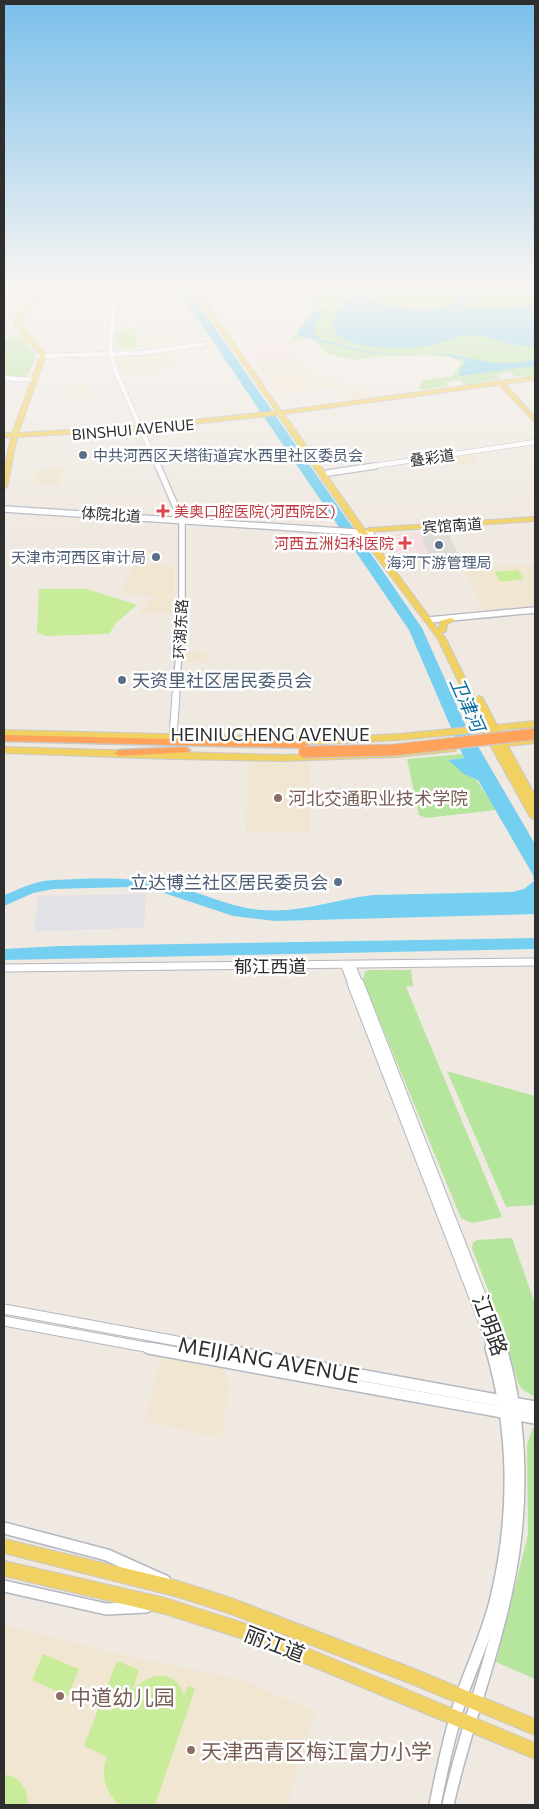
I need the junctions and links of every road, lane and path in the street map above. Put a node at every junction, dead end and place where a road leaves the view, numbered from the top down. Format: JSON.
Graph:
{"nodes":[{"id":1,"x":36,"y":370,"type":"edge"},
{"id":2,"x":116,"y":370,"type":"edge"},
{"id":3,"x":252,"y":370,"type":"edge"},
{"id":4,"x":254,"y":370,"type":"edge"},
{"id":5,"x":4,"y":378,"type":"edge"},
{"id":6,"x":535,"y":379,"type":"edge"},
{"id":7,"x":33,"y":380,"type":"junction"},
{"id":8,"x":503,"y":383,"type":"junction"},
{"id":9,"x":282,"y":413,"type":"junction"},
{"id":10,"x":535,"y":415,"type":"edge"},
{"id":11,"x":535,"y":420,"type":"edge"},
{"id":12,"x":142,"y":428,"type":"junction"},
{"id":13,"x":12,"y":436,"type":"edge"},
{"id":14,"x":535,"y":442,"type":"edge"},
{"id":15,"x":4,"y":468,"type":"edge"},
{"id":16,"x":328,"y":472,"type":"junction"},
{"id":17,"x":4,"y":487,"type":"edge"},
{"id":18,"x":4,"y":508,"type":"edge"},
{"id":19,"x":181,"y":520,"type":"junction"},
{"id":20,"x":535,"y":521,"type":"edge"},
{"id":21,"x":366,"y":532,"type":"junction"},
{"id":22,"x":535,"y":611,"type":"edge"},
{"id":23,"x":450,"y":619,"type":"joint"},
{"id":24,"x":436,"y":624,"type":"junction"},
{"id":25,"x":485,"y":717,"type":"junction"},
{"id":26,"x":535,"y":724,"type":"edge"},
{"id":27,"x":535,"y":729,"type":"edge"},
{"id":28,"x":472,"y":730,"type":"junction"},
{"id":29,"x":4,"y":733,"type":"edge"},
{"id":30,"x":39,"y":734,"type":"junction"},
{"id":31,"x":535,"y":734,"type":"edge"},
{"id":32,"x":493,"y":735,"type":"junction"},
{"id":33,"x":173,"y":737,"type":"junction"},
{"id":34,"x":4,"y":738,"type":"edge"},
{"id":35,"x":399,"y":738,"type":"junction"},
{"id":36,"x":535,"y":740,"type":"edge"},
{"id":37,"x":112,"y":741,"type":"junction"},
{"id":38,"x":4,"y":745,"type":"edge"},
{"id":39,"x":304,"y":749,"type":"junction"},
{"id":40,"x":4,"y":750,"type":"edge"},
{"id":41,"x":185,"y":750,"type":"junction"},
{"id":42,"x":119,"y":753,"type":"junction"},
{"id":43,"x":402,"y":755,"type":"junction"},
{"id":44,"x":535,"y":803,"type":"edge"},
{"id":45,"x":535,"y":817,"type":"edge"},
{"id":46,"x":535,"y":962,"type":"edge"},
{"id":47,"x":348,"y":966,"type":"junction"},
{"id":48,"x":4,"y":968,"type":"edge"},
{"id":49,"x":4,"y":1309,"type":"edge"},
{"id":50,"x":4,"y":1321,"type":"edge"},
{"id":51,"x":535,"y":1407,"type":"edge"},
{"id":52,"x":510,"y":1408,"type":"junction"},
{"id":53,"x":535,"y":1418,"type":"edge"},
{"id":54,"x":4,"y":1528,"type":"edge"},
{"id":55,"x":4,"y":1546,"type":"edge"},
{"id":56,"x":4,"y":1568,"type":"edge"},
{"id":57,"x":4,"y":1586,"type":"edge"},
{"id":58,"x":178,"y":1589,"type":"junction"},
{"id":59,"x":165,"y":1606,"type":"junction"},
{"id":60,"x":468,"y":1699,"type":"junction"},
{"id":61,"x":462,"y":1721,"type":"junction"},
{"id":62,"x":535,"y":1727,"type":"edge"},
{"id":63,"x":535,"y":1751,"type":"edge"},
{"id":64,"x":435,"y":1805,"type":"edge"},
{"id":65,"x":448,"y":1805,"type":"edge"}],
"edges":[{"from":1,"to":7,"type":"main road"},
{"from":2,"to":12,"type":"street"},
{"from":3,"to":9,"type":"main road"},
{"from":4,"to":9,"type":"main road"},
{"from":5,"to":7,"type":"street"},
{"from":6,"to":8,"type":"main road","name":"BINSHUI AVENUE"},
{"from":7,"to":13,"type":"main road"},
{"from":8,"to":9,"type":"main road","name":"BINSHUI AVENUE"},
{"from":8,"to":10,"type":"main road"},
{"from":8,"to":11,"type":"main road"},
{"from":9,"to":12,"type":"main road","name":"BINSHUI AVENUE"},
{"from":9,"to":16,"type":"main road"},
{"from":9,"to":21,"type":"main road"},
{"from":12,"to":13,"type":"main road","name":"BINSHUI AVENUE"},
{"from":12,"to":19,"type":"street"},
{"from":13,"to":15,"type":"main road"},
{"from":13,"to":17,"type":"main road"},
{"from":14,"to":16,"type":"street","name":"叠彩道"},
{"from":16,"to":21,"type":"main road"},
{"from":18,"to":19,"type":"street"},
{"from":19,"to":21,"type":"street"},
{"from":19,"to":33,"type":"street","name":"环湖东路"},
{"from":20,"to":21,"type":"main road","name":"宾馆南道"},
{"from":21,"to":24,"type":"main road"},
{"from":22,"to":23,"type":"street"},
{"from":23,"to":24,"type":"main road"},
{"from":24,"to":25,"type":"main road"},
{"from":25,"to":28,"type":"main road"},
{"from":25,"to":32,"type":"main road"},
{"from":26,"to":32,"type":"main road"},
{"from":27,"to":39,"type":"highway","name":"HEINIUCHENG AVENUE"},
{"from":28,"to":32,"type":"main road"},
{"from":28,"to":35,"type":"main road","name":"HEINIUCHENG AVENUE"},
{"from":29,"to":30,"type":"main road","name":"HEINIUCHENG AVENUE"},
{"from":30,"to":33,"type":"main road","name":"HEINIUCHENG AVENUE"},
{"from":30,"to":37,"type":"highway"},
{"from":31,"to":39,"type":"highway","name":"HEINIUCHENG AVENUE","bridge":true},
{"from":32,"to":36,"type":"main road"},
{"from":32,"to":43,"type":"main road"},
{"from":32,"to":44,"type":"main road"},
{"from":32,"to":45,"type":"main road"},
{"from":33,"to":35,"type":"main road","name":"HEINIUCHENG AVENUE"},
{"from":34,"to":37,"type":"highway","name":"HEINIUCHENG AVENUE"},
{"from":35,"to":43,"type":"main road"},
{"from":37,"to":39,"type":"highway","name":"HEINIUCHENG AVENUE"},
{"from":38,"to":41,"type":"highway","name":"HEINIUCHENG AVENUE"},
{"from":39,"to":41,"type":"highway","name":"HEINIUCHENG AVENUE"},
{"from":40,"to":42,"type":"main road"},
{"from":41,"to":42,"type":"highway"},
{"from":42,"to":43,"type":"main road"},
{"from":46,"to":47,"type":"street","name":"郁江西道"},
{"from":47,"to":48,"type":"street","name":"郁江西道"},
{"from":47,"to":52,"type":"street","name":"江明路"},
{"from":49,"to":52,"type":"street","name":"MEIJIANG AVENUE"},
{"from":50,"to":52,"type":"street","name":"MEIJIANG AVENUE"},
{"from":51,"to":52,"type":"street","name":"MEIJIANG AVENUE"},
{"from":52,"to":53,"type":"street","name":"MEIJIANG AVENUE"},
{"from":52,"to":60,"type":"street","name":"江明路"},
{"from":54,"to":58,"type":"street"},
{"from":55,"to":58,"type":"main road","name":"丽江道"},
{"from":56,"to":59,"type":"main road","name":"丽江道"},
{"from":57,"to":59,"type":"street"},
{"from":58,"to":60,"type":"main road","name":"丽江道"},
{"from":59,"to":61,"type":"main road","name":"丽江道"},
{"from":60,"to":61,"type":"street","name":"江明路"},
{"from":60,"to":62,"type":"main road","name":"丽江道"},
{"from":61,"to":63,"type":"main road","name":"丽江道"},
{"from":61,"to":64,"type":"street"},
{"from":61,"to":65,"type":"street"}]}
